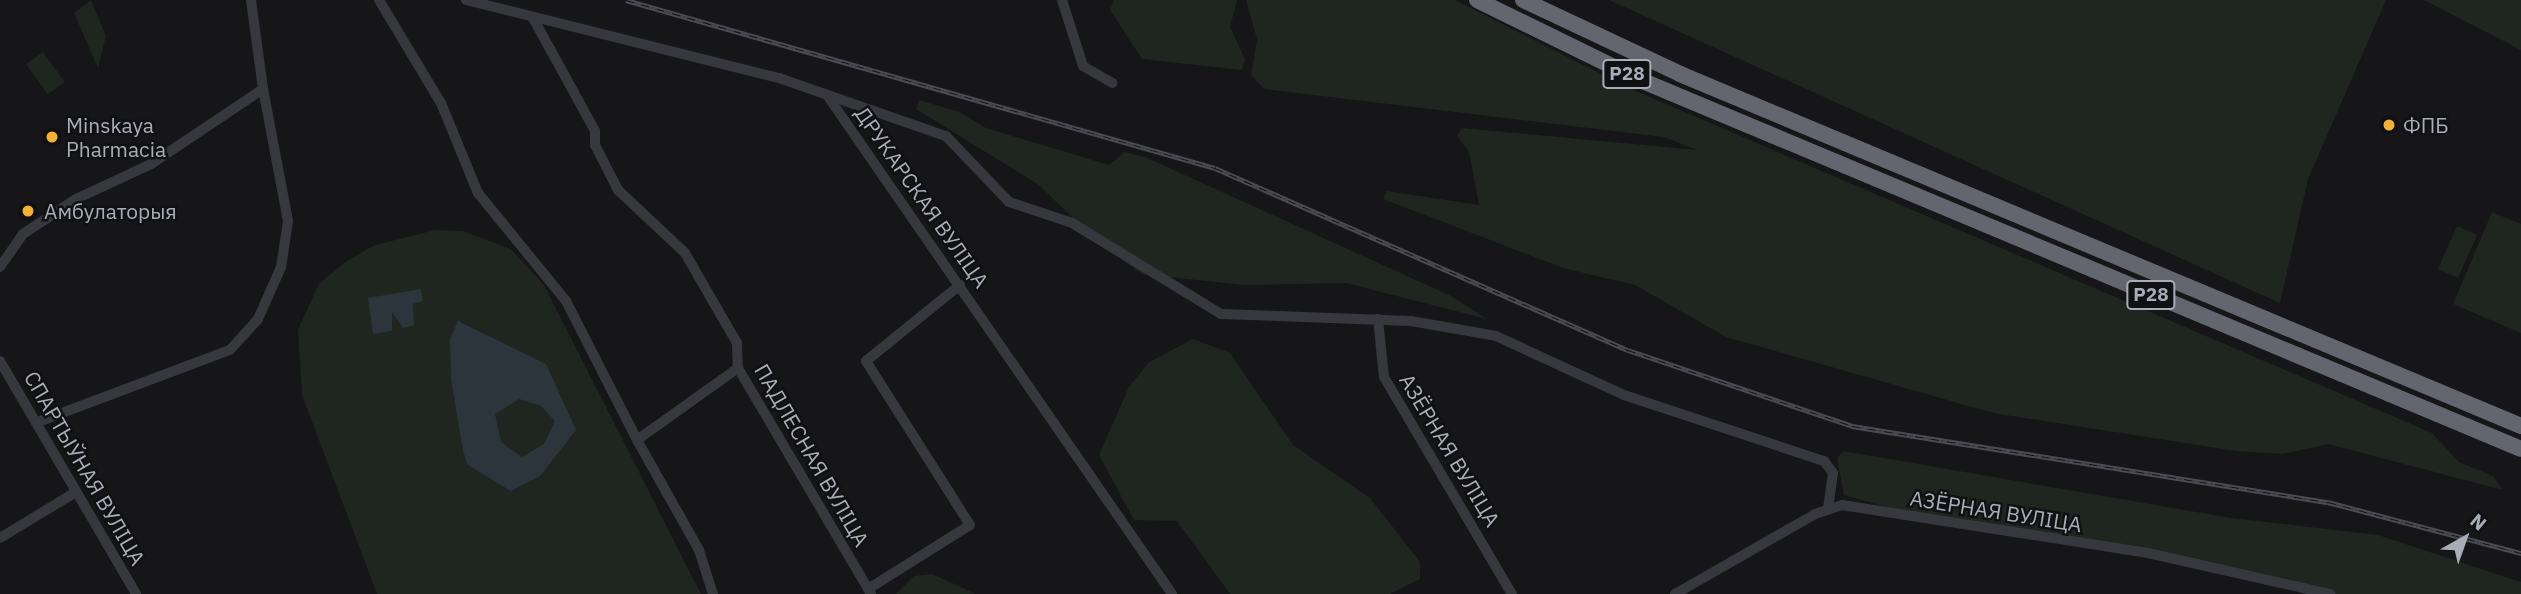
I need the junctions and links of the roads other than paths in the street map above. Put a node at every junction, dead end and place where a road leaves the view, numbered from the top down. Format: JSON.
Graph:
{"nodes":[{"id":1,"x":251,"y":0,"type":"edge"},
{"id":2,"x":379,"y":0,"type":"edge"},
{"id":3,"x":466,"y":0,"type":"edge"},
{"id":4,"x":1062,"y":0,"type":"edge"},
{"id":5,"x":1477,"y":0,"type":"edge"},
{"id":6,"x":1523,"y":0,"type":"edge"},
{"id":7,"x":533,"y":18,"type":"junction"},
{"id":8,"x":1113,"y":83,"type":"dead end"},
{"id":9,"x":263,"y":89,"type":"junction"},
{"id":10,"x":829,"y":98,"type":"junction"},
{"id":11,"x":0,"y":267,"type":"edge"},
{"id":12,"x":960,"y":285,"type":"junction"},
{"id":13,"x":1378,"y":319,"type":"junction"},
{"id":14,"x":0,"y":361,"type":"edge"},
{"id":15,"x":738,"y":368,"type":"junction"},
{"id":16,"x":38,"y":422,"type":"junction"},
{"id":17,"x":2521,"y":426,"type":"edge"},
{"id":18,"x":637,"y":440,"type":"junction"},
{"id":19,"x":2521,"y":449,"type":"edge"},
{"id":20,"x":76,"y":492,"type":"junction"},
{"id":21,"x":1828,"y":508,"type":"junction"},
{"id":22,"x":0,"y":538,"type":"edge"},
{"id":23,"x":869,"y":591,"type":"edge"},
{"id":24,"x":136,"y":594,"type":"edge"},
{"id":25,"x":713,"y":594,"type":"edge"},
{"id":26,"x":1172,"y":594,"type":"edge"},
{"id":27,"x":1512,"y":594,"type":"edge"},
{"id":28,"x":1675,"y":594,"type":"edge"},
{"id":29,"x":2330,"y":594,"type":"edge"}],
"edges":[{"from":1,"to":9,"type":"street"},
{"from":2,"to":18,"type":"street"},
{"from":3,"to":7,"type":"street","name":"ДРУКАРСКАЯ ВУЛІЦА"},
{"from":4,"to":8,"type":"street"},
{"from":5,"to":19,"type":"highway","number":"Р28"},
{"from":6,"to":17,"type":"highway","number":"Р28"},
{"from":7,"to":10,"type":"street","name":"ДРУКАРСКАЯ ВУЛІЦА"},
{"from":7,"to":15,"type":"street","name":"ПАДЛЕСНАЯ ВУЛІЦА"},
{"from":9,"to":11,"type":"street"},
{"from":9,"to":16,"type":"street"},
{"from":10,"to":12,"type":"street","name":"ДРУКАРСКАЯ ВУЛІЦА"},
{"from":10,"to":13,"type":"street"},
{"from":12,"to":23,"type":"street"},
{"from":12,"to":26,"type":"street","name":"ДРУКАРСКАЯ ВУЛІЦА"},
{"from":13,"to":21,"type":"street"},
{"from":13,"to":27,"type":"street","name":"АЗЁРНАЯ ВУЛІЦА"},
{"from":14,"to":16,"type":"street","name":"СПАРТЫЎНАЯ ВУЛІЦА"},
{"from":15,"to":18,"type":"street"},
{"from":15,"to":23,"type":"street","name":"ПАДЛЕСНАЯ ВУЛІЦА"},
{"from":16,"to":20,"type":"street","name":"СПАРТЫЎНАЯ ВУЛІЦА"},
{"from":18,"to":25,"type":"street"},
{"from":20,"to":22,"type":"street"},
{"from":20,"to":24,"type":"street","name":"СПАРТЫЎНАЯ ВУЛІЦА"},
{"from":21,"to":28,"type":"street","name":"АЗЁРНАЯ ВУЛІЦА"},
{"from":21,"to":29,"type":"street","name":"АЗЁРНАЯ ВУЛІЦА"}]}
